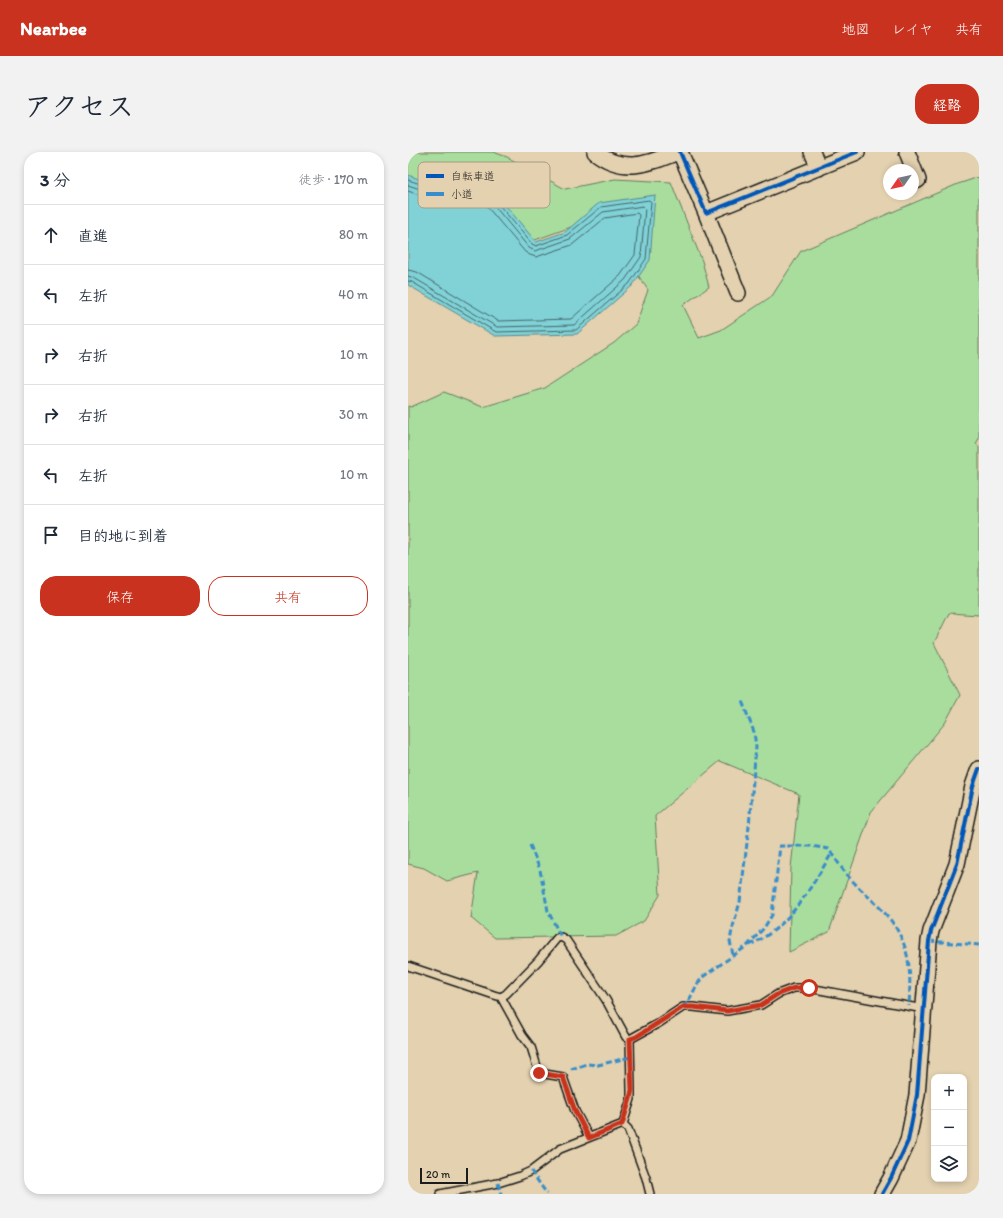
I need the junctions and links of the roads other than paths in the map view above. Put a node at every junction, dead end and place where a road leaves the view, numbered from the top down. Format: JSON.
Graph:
{"nodes":[{"id":1,"x":595,"y":152,"type":"edge"},
{"id":2,"x":679,"y":152,"type":"edge"},
{"id":3,"x":812,"y":152,"type":"edge"},
{"id":4,"x":857,"y":152,"type":"edge"},
{"id":5,"x":908,"y":152,"type":"edge"},
{"id":6,"x":912,"y":164,"type":"edge"},
{"id":7,"x":819,"y":168,"type":"junction"},
{"id":8,"x":706,"y":213,"type":"junction"},
{"id":9,"x":738,"y":293,"type":"dead end"},
{"id":10,"x":979,"y":769,"type":"edge"},
{"id":11,"x":408,"y":966,"type":"edge"},
{"id":12,"x":501,"y":997,"type":"junction"},
{"id":13,"x":924,"y":1009,"type":"junction"},
{"id":14,"x":630,"y":1039,"type":"junction"},
{"id":15,"x":622,"y":1124,"type":"junction"},
{"id":16,"x":589,"y":1138,"type":"junction"},
{"id":17,"x":440,"y":1194,"type":"edge"},
{"id":18,"x":650,"y":1194,"type":"edge"},
{"id":19,"x":882,"y":1194,"type":"edge"}],
"edges":[{"from":1,"to":2,"type":"street"},
{"from":2,"to":8,"type":"street"},
{"from":3,"to":7,"type":"street"},
{"from":4,"to":7,"type":"street"},
{"from":5,"to":6,"type":"street"},
{"from":7,"to":8,"type":"street"},
{"from":8,"to":9,"type":"street"},
{"from":10,"to":13,"type":"street"},
{"from":11,"to":12,"type":"lane"},
{"from":12,"to":14,"type":"lane"},
{"from":12,"to":16,"type":"lane"},
{"from":13,"to":14,"type":"lane"},
{"from":13,"to":19,"type":"street"},
{"from":14,"to":15,"type":"lane"},
{"from":15,"to":16,"type":"lane"},
{"from":15,"to":18,"type":"lane"},
{"from":16,"to":17,"type":"lane"}]}
